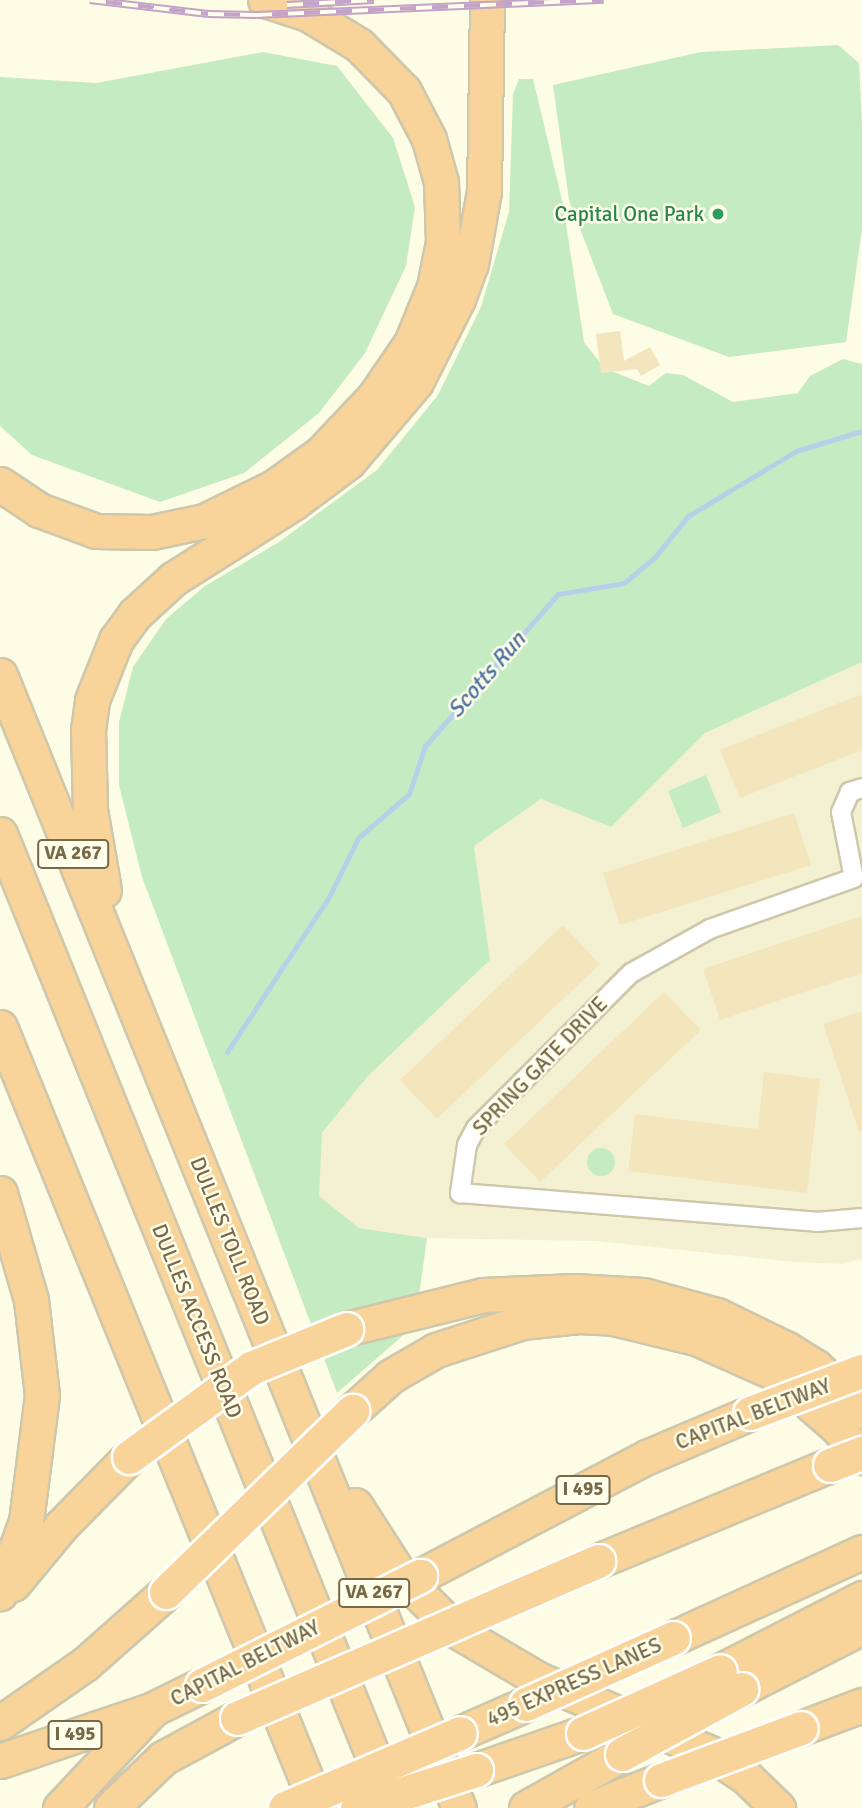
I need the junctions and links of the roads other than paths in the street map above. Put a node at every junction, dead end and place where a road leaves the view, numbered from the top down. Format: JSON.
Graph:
{"nodes":[{"id":1,"x":265,"y":0,"type":"edge"},
{"id":2,"x":487,"y":0,"type":"edge"},
{"id":3,"x":503,"y":0,"type":"edge"},
{"id":4,"x":486,"y":50,"type":"junction"},
{"id":5,"x":0,"y":484,"type":"edge"},
{"id":6,"x":0,"y":674,"type":"edge"},
{"id":7,"x":862,"y":788,"type":"edge"},
{"id":8,"x":0,"y":834,"type":"edge"},
{"id":9,"x":0,"y":1027,"type":"edge"},
{"id":10,"x":146,"y":1034,"type":"junction"},
{"id":11,"x":0,"y":1193,"type":"edge"},
{"id":12,"x":862,"y":1218,"type":"edge"},
{"id":13,"x":862,"y":1371,"type":"edge"},
{"id":14,"x":287,"y":1380,"type":"junction"},
{"id":15,"x":862,"y":1411,"type":"edge"},
{"id":16,"x":862,"y":1455,"type":"edge"},
{"id":17,"x":862,"y":1552,"type":"edge"},
{"id":18,"x":0,"y":1593,"type":"edge"},
{"id":19,"x":0,"y":1603,"type":"edge"},
{"id":20,"x":859,"y":1609,"type":"edge"},
{"id":21,"x":730,"y":1680,"type":"junction"},
{"id":22,"x":862,"y":1705,"type":"edge"},
{"id":23,"x":151,"y":1710,"type":"junction"},
{"id":24,"x":0,"y":1723,"type":"edge"},
{"id":25,"x":0,"y":1760,"type":"edge"},
{"id":26,"x":60,"y":1808,"type":"edge"},
{"id":27,"x":111,"y":1808,"type":"edge"},
{"id":28,"x":285,"y":1808,"type":"edge"},
{"id":29,"x":318,"y":1808,"type":"edge"},
{"id":30,"x":357,"y":1808,"type":"edge"},
{"id":31,"x":394,"y":1808,"type":"edge"},
{"id":32,"x":459,"y":1808,"type":"edge"},
{"id":33,"x":526,"y":1808,"type":"edge"},
{"id":34,"x":591,"y":1808,"type":"edge"},
{"id":35,"x":778,"y":1808,"type":"edge"}],
"edges":[{"from":1,"to":5,"type":"highway"},
{"from":2,"to":4,"type":"highway"},
{"from":3,"to":4,"type":"highway"},
{"from":4,"to":10,"type":"highway"},
{"from":6,"to":10,"type":"highway","name":"DULLES TOLL ROAD","number":"VA 267"},
{"from":7,"to":12,"type":"street","name":"SPRING GATE DRIVE"},
{"from":8,"to":31,"type":"highway","name":"DULLES ACCESS ROAD"},
{"from":9,"to":29,"type":"highway"},
{"from":10,"to":14,"type":"highway","name":"DULLES TOLL ROAD","number":"VA 267"},
{"from":11,"to":18,"type":"highway"},
{"from":13,"to":23,"type":"highway","name":"CAPITAL BELTWAY","number":"I 495","bridge":true},
{"from":14,"to":32,"type":"highway","name":"DULLES TOLL ROAD","number":"VA 267"},
{"from":14,"to":35,"type":"highway"},
{"from":15,"to":19,"type":"highway","bridge":true},
{"from":16,"to":24,"type":"highway","bridge":true},
{"from":16,"to":27,"type":"highway","bridge":true},
{"from":17,"to":28,"type":"highway","name":"495 EXPRESS LANES","bridge":true},
{"from":20,"to":21,"type":"highway"},
{"from":21,"to":30,"type":"highway","bridge":true},
{"from":21,"to":33,"type":"highway","bridge":true},
{"from":22,"to":34,"type":"highway","bridge":true},
{"from":23,"to":25,"type":"highway","name":"CAPITAL BELTWAY","number":"I 495"},
{"from":23,"to":26,"type":"highway"}]}
